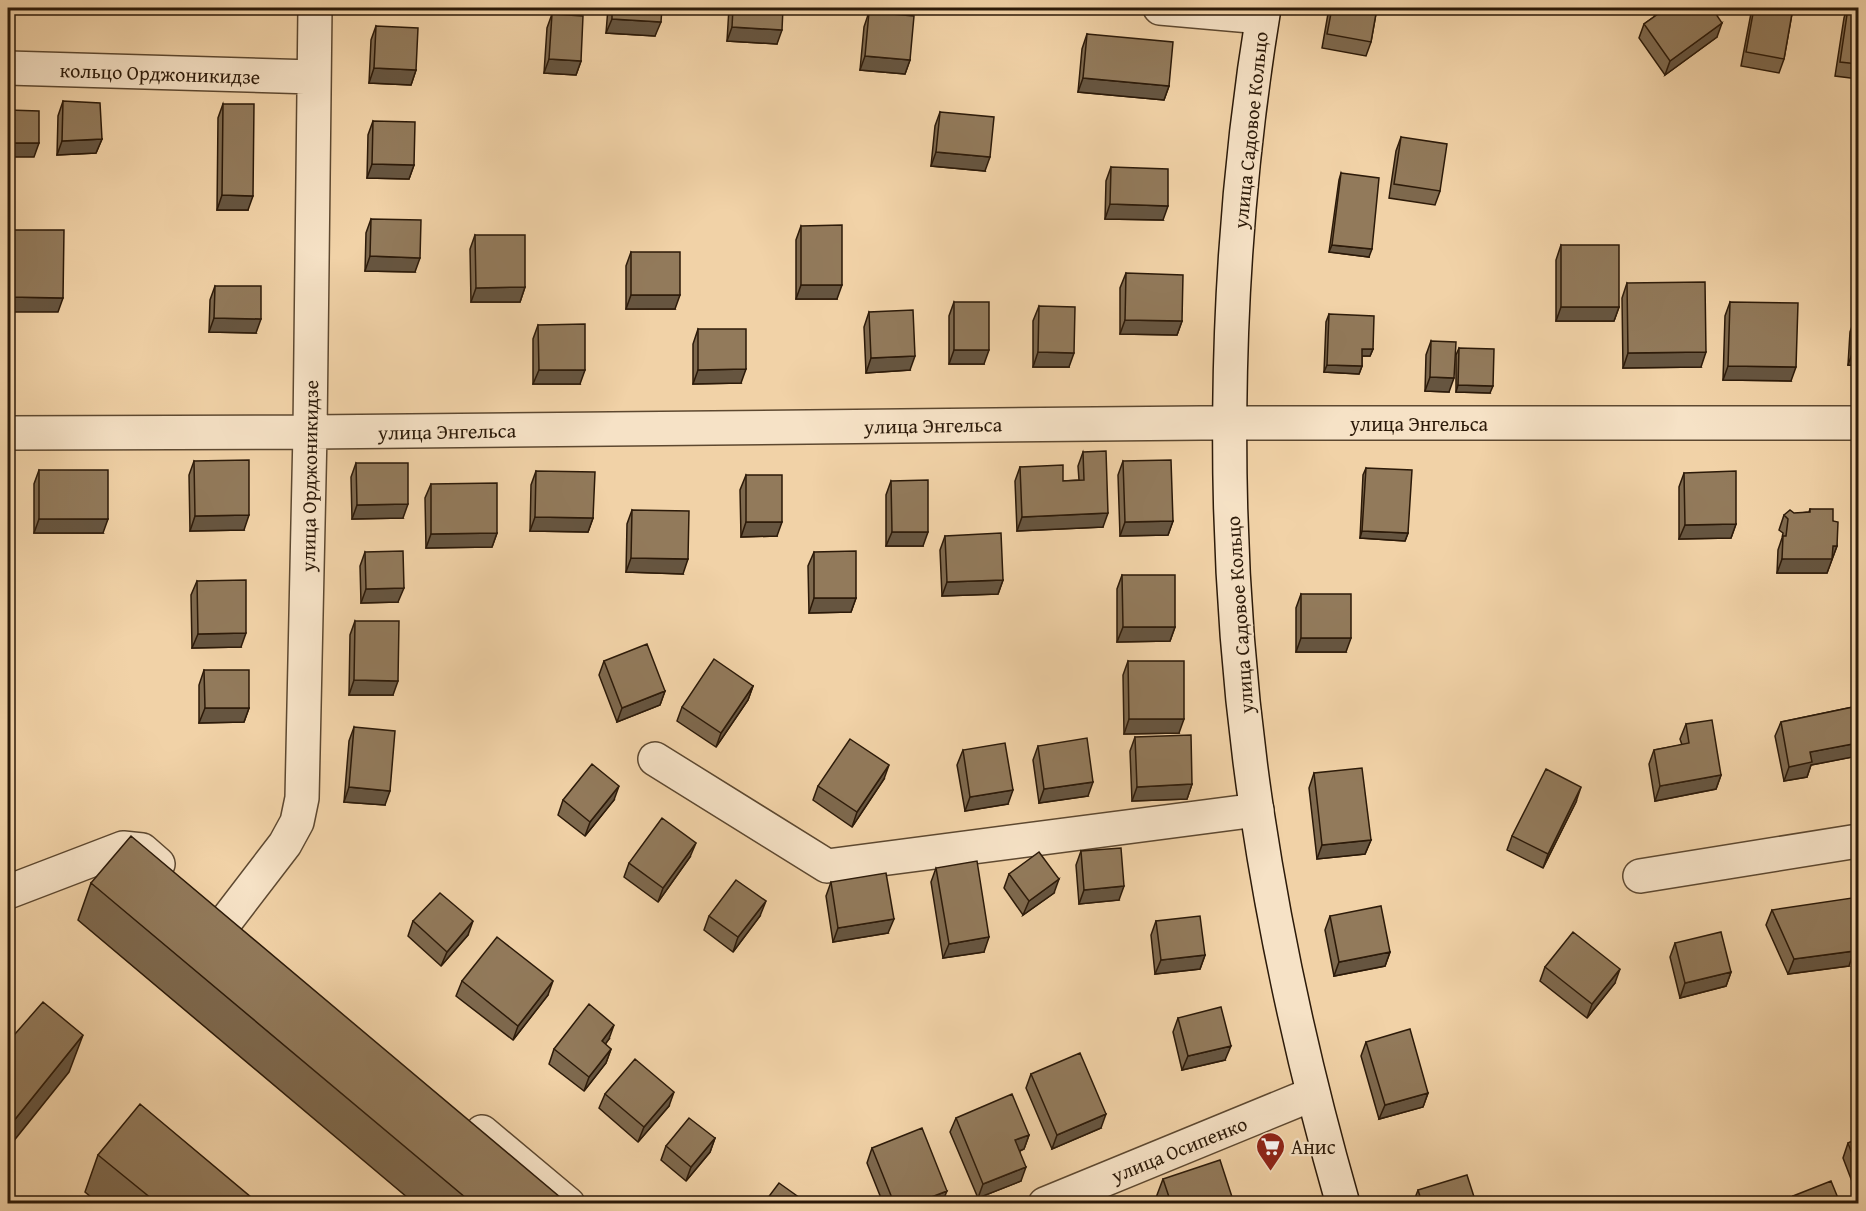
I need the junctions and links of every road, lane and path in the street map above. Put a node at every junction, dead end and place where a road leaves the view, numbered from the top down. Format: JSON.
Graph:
{"nodes":[{"id":1,"x":315,"y":8,"type":"edge"},
{"id":2,"x":1160,"y":8,"type":"edge"},
{"id":3,"x":1263,"y":12,"type":"edge"},
{"id":4,"x":8,"y":68,"type":"edge"},
{"id":5,"x":313,"y":77,"type":"junction"},
{"id":6,"x":1231,"y":422,"type":"junction"},
{"id":7,"x":1858,"y":423,"type":"edge"},
{"id":8,"x":310,"y":432,"type":"junction"},
{"id":9,"x":8,"y":433,"type":"edge"},
{"id":10,"x":655,"y":759,"type":"dead end"},
{"id":11,"x":1257,"y":810,"type":"junction"},
{"id":12,"x":1858,"y":841,"type":"edge"},
{"id":13,"x":1640,"y":876,"type":"dead end"},
{"id":14,"x":8,"y":892,"type":"edge"},
{"id":15,"x":1313,"y":1094,"type":"junction"},
{"id":16,"x":457,"y":1112,"type":"edge"},
{"id":17,"x":568,"y":1203,"type":"edge"},
{"id":18,"x":1045,"y":1203,"type":"edge"},
{"id":19,"x":1343,"y":1203,"type":"edge"}],
"edges":[{"from":1,"to":5,"type":"street","name":"улица Орджоникидзе"},
{"from":2,"to":3,"type":"street","name":"улица Садовое Кольцо"},
{"from":3,"to":6,"type":"street","name":"улица Садовое Кольцо"},
{"from":4,"to":5,"type":"street","name":"кольцо Орджоникидзе"},
{"from":5,"to":8,"type":"street","name":"улица Орджоникидзе"},
{"from":6,"to":7,"type":"street","name":"улица Энгельса"},
{"from":6,"to":8,"type":"street","name":"улица Энгельса"},
{"from":6,"to":11,"type":"street","name":"улица Садовое Кольцо"},
{"from":8,"to":9,"type":"street","name":"улица Энгельса"},
{"from":8,"to":14,"type":"street","name":"улица Орджоникидзе"},
{"from":10,"to":11,"type":"street"},
{"from":11,"to":15,"type":"street","name":"улица Садовое Кольцо"},
{"from":12,"to":13,"type":"street"},
{"from":15,"to":18,"type":"street","name":"улица Осипенко"},
{"from":15,"to":19,"type":"street","name":"улица Садовое Кольцо"},
{"from":16,"to":17,"type":"street"}]}
